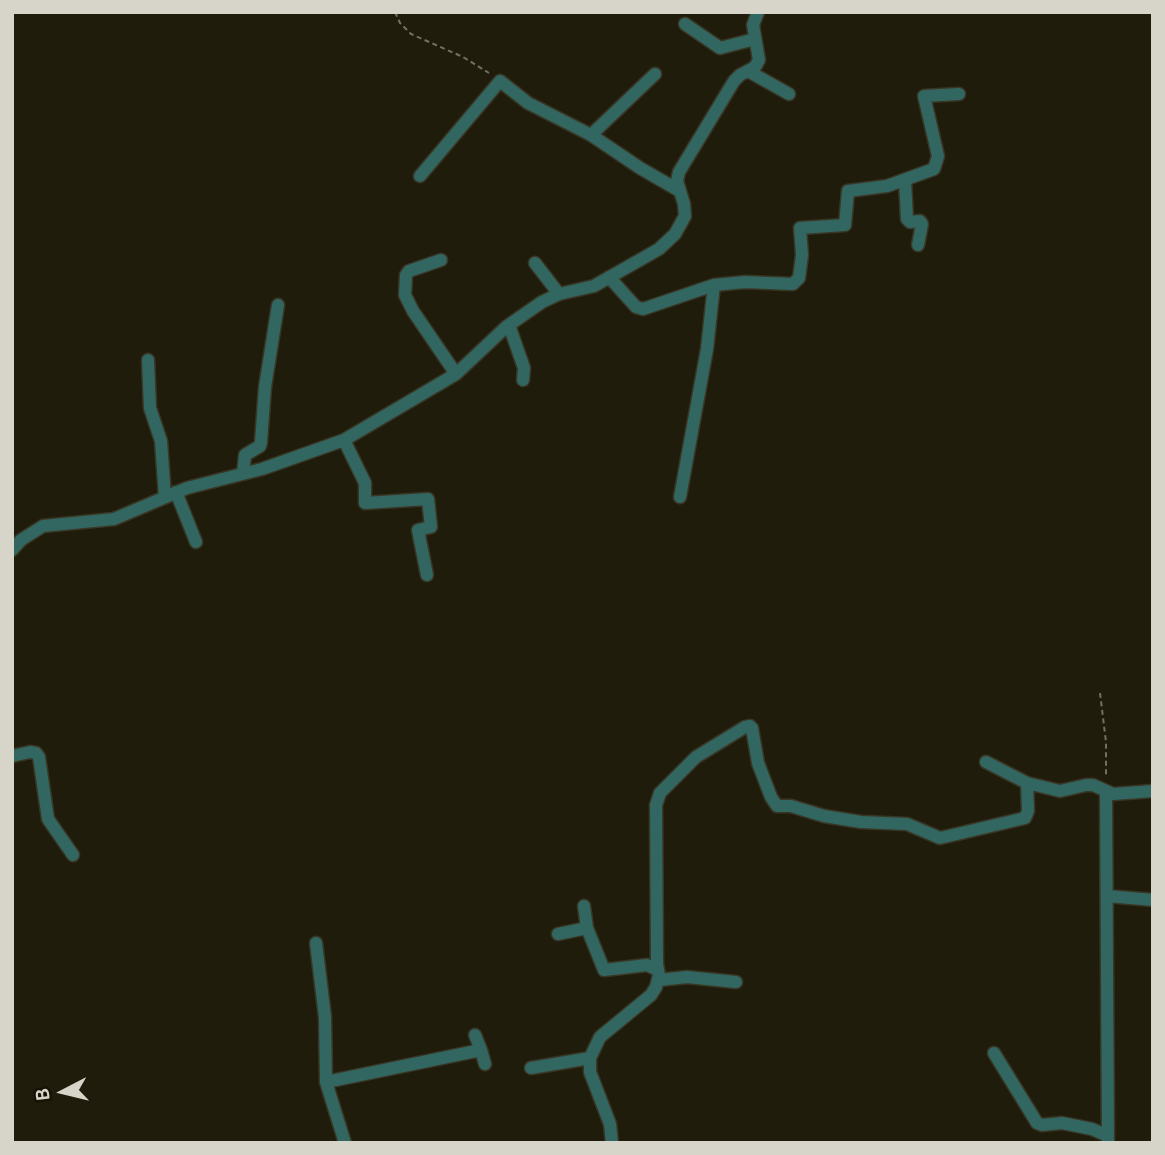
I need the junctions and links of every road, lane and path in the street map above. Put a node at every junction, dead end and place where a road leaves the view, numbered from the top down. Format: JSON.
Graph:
{"nodes":[{"id":1,"x":396,"y":12,"type":"edge"},
{"id":2,"x":758,"y":12,"type":"edge"},
{"id":3,"x":685,"y":24,"type":"dead end"},
{"id":4,"x":755,"y":39,"type":"junction"},
{"id":5,"x":748,"y":71,"type":"junction"},
{"id":6,"x":655,"y":75,"type":"dead end"},
{"id":7,"x":500,"y":81,"type":"junction"},
{"id":8,"x":789,"y":94,"type":"dead end"},
{"id":9,"x":959,"y":94,"type":"dead end"},
{"id":10,"x":591,"y":135,"type":"junction"},
{"id":11,"x":420,"y":176,"type":"dead end"},
{"id":12,"x":905,"y":180,"type":"junction"},
{"id":13,"x":678,"y":190,"type":"junction"},
{"id":14,"x":918,"y":245,"type":"dead end"},
{"id":15,"x":441,"y":260,"type":"dead end"},
{"id":16,"x":535,"y":263,"type":"dead end"},
{"id":17,"x":609,"y":277,"type":"junction"},
{"id":18,"x":714,"y":285,"type":"junction"},
{"id":19,"x":559,"y":294,"type":"junction"},
{"id":20,"x":278,"y":305,"type":"dead end"},
{"id":21,"x":509,"y":324,"type":"junction"},
{"id":22,"x":148,"y":360,"type":"dead end"},
{"id":23,"x":456,"y":374,"type":"junction"},
{"id":24,"x":523,"y":380,"type":"dead end"},
{"id":25,"x":344,"y":440,"type":"junction"},
{"id":26,"x":243,"y":473,"type":"junction"},
{"id":27,"x":171,"y":494,"type":"junction"},
{"id":28,"x":680,"y":497,"type":"dead end"},
{"id":29,"x":196,"y":542,"type":"dead end"},
{"id":30,"x":12,"y":550,"type":"edge"},
{"id":31,"x":427,"y":575,"type":"dead end"},
{"id":32,"x":1100,"y":694,"type":"dead end"},
{"id":33,"x":12,"y":756,"type":"edge"},
{"id":34,"x":986,"y":762,"type":"dead end"},
{"id":35,"x":1027,"y":783,"type":"junction"},
{"id":36,"x":1153,"y":791,"type":"edge"},
{"id":37,"x":1106,"y":792,"type":"junction"},
{"id":38,"x":73,"y":855,"type":"dead end"},
{"id":39,"x":1107,"y":896,"type":"junction"},
{"id":40,"x":1153,"y":900,"type":"edge"},
{"id":41,"x":584,"y":906,"type":"dead end"},
{"id":42,"x":587,"y":928,"type":"junction"},
{"id":43,"x":558,"y":934,"type":"dead end"},
{"id":44,"x":316,"y":943,"type":"dead end"},
{"id":45,"x":658,"y":975,"type":"junction"},
{"id":46,"x":736,"y":982,"type":"dead end"},
{"id":47,"x":475,"y":1035,"type":"dead end"},
{"id":48,"x":481,"y":1050,"type":"junction"},
{"id":49,"x":994,"y":1053,"type":"dead end"},
{"id":50,"x":590,"y":1058,"type":"junction"},
{"id":51,"x":485,"y":1064,"type":"dead end"},
{"id":52,"x":531,"y":1068,"type":"dead end"},
{"id":53,"x":326,"y":1082,"type":"junction"},
{"id":54,"x":1108,"y":1140,"type":"edge"},
{"id":55,"x":345,"y":1143,"type":"edge"},
{"id":56,"x":612,"y":1143,"type":"edge"}],
"edges":[{"from":1,"to":7,"type":"path"},
{"from":2,"to":4,"type":"street"},
{"from":3,"to":4,"type":"street"},
{"from":4,"to":5,"type":"street"},
{"from":5,"to":8,"type":"street"},
{"from":5,"to":13,"type":"street"},
{"from":6,"to":10,"type":"street"},
{"from":7,"to":10,"type":"street"},
{"from":7,"to":11,"type":"street"},
{"from":9,"to":12,"type":"street"},
{"from":10,"to":13,"type":"street"},
{"from":12,"to":14,"type":"street"},
{"from":12,"to":18,"type":"street"},
{"from":13,"to":17,"type":"street"},
{"from":15,"to":23,"type":"street"},
{"from":16,"to":19,"type":"street"},
{"from":17,"to":18,"type":"street"},
{"from":17,"to":19,"type":"street"},
{"from":18,"to":28,"type":"street"},
{"from":19,"to":21,"type":"street"},
{"from":20,"to":26,"type":"street"},
{"from":21,"to":23,"type":"street"},
{"from":21,"to":24,"type":"street"},
{"from":22,"to":27,"type":"street"},
{"from":23,"to":25,"type":"street"},
{"from":25,"to":26,"type":"street"},
{"from":25,"to":31,"type":"street"},
{"from":26,"to":27,"type":"street"},
{"from":27,"to":29,"type":"street"},
{"from":27,"to":30,"type":"street"},
{"from":32,"to":37,"type":"path"},
{"from":33,"to":38,"type":"street"},
{"from":34,"to":35,"type":"street"},
{"from":35,"to":37,"type":"street"},
{"from":35,"to":45,"type":"street"},
{"from":36,"to":37,"type":"street"},
{"from":37,"to":39,"type":"street"},
{"from":39,"to":40,"type":"street"},
{"from":39,"to":54,"type":"street"},
{"from":41,"to":42,"type":"street"},
{"from":42,"to":43,"type":"street"},
{"from":42,"to":45,"type":"street"},
{"from":44,"to":53,"type":"street"},
{"from":45,"to":46,"type":"street"},
{"from":45,"to":50,"type":"street"},
{"from":47,"to":48,"type":"street"},
{"from":48,"to":51,"type":"street"},
{"from":48,"to":53,"type":"street"},
{"from":49,"to":54,"type":"street"},
{"from":50,"to":52,"type":"street"},
{"from":50,"to":56,"type":"street"},
{"from":53,"to":55,"type":"street"}]}
